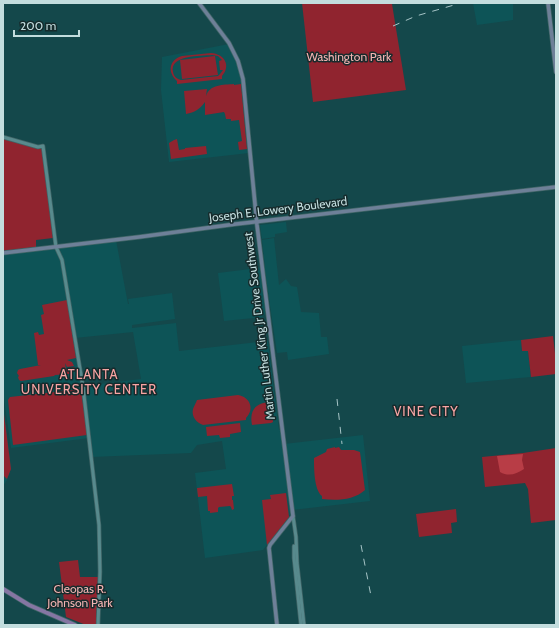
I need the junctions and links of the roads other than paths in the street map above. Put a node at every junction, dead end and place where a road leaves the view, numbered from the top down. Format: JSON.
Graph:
{"nodes":[{"id":1,"x":199,"y":3,"type":"edge"},
{"id":2,"x":548,"y":3,"type":"edge"},
{"id":3,"x":556,"y":72,"type":"edge"},
{"id":4,"x":3,"y":138,"type":"edge"},
{"id":5,"x":556,"y":187,"type":"edge"},
{"id":6,"x":257,"y":222,"type":"junction"},
{"id":7,"x":61,"y":246,"type":"junction"},
{"id":8,"x":56,"y":247,"type":"junction"},
{"id":9,"x":3,"y":253,"type":"edge"},
{"id":10,"x":62,"y":260,"type":"junction"},
{"id":11,"x":293,"y":516,"type":"junction"},
{"id":12,"x":3,"y":589,"type":"edge"},
{"id":13,"x":75,"y":625,"type":"edge"},
{"id":14,"x":98,"y":625,"type":"edge"},
{"id":15,"x":277,"y":625,"type":"edge"},
{"id":16,"x":303,"y":625,"type":"edge"}],
"edges":[{"from":1,"to":6,"type":"main road","name":"Martin Luther King Jr Drive Southwest"},
{"from":2,"to":3,"type":"main road"},
{"from":4,"to":8,"type":"street"},
{"from":5,"to":6,"type":"main road","name":"Joseph E. Lowery Boulevard"},
{"from":6,"to":7,"type":"main road","name":"Joseph E. Lowery Boulevard"},
{"from":6,"to":11,"type":"main road","name":"Martin Luther King Jr Drive Southwest"},
{"from":7,"to":8,"type":"main road","name":"Joseph E. Lowery Boulevard"},
{"from":7,"to":10,"type":"street"},
{"from":8,"to":9,"type":"main road","name":"Joseph E. Lowery Boulevard"},
{"from":8,"to":10,"type":"street"},
{"from":10,"to":14,"type":"street"},
{"from":11,"to":15,"type":"main road"},
{"from":11,"to":16,"type":"street"},
{"from":12,"to":13,"type":"main road"}]}
